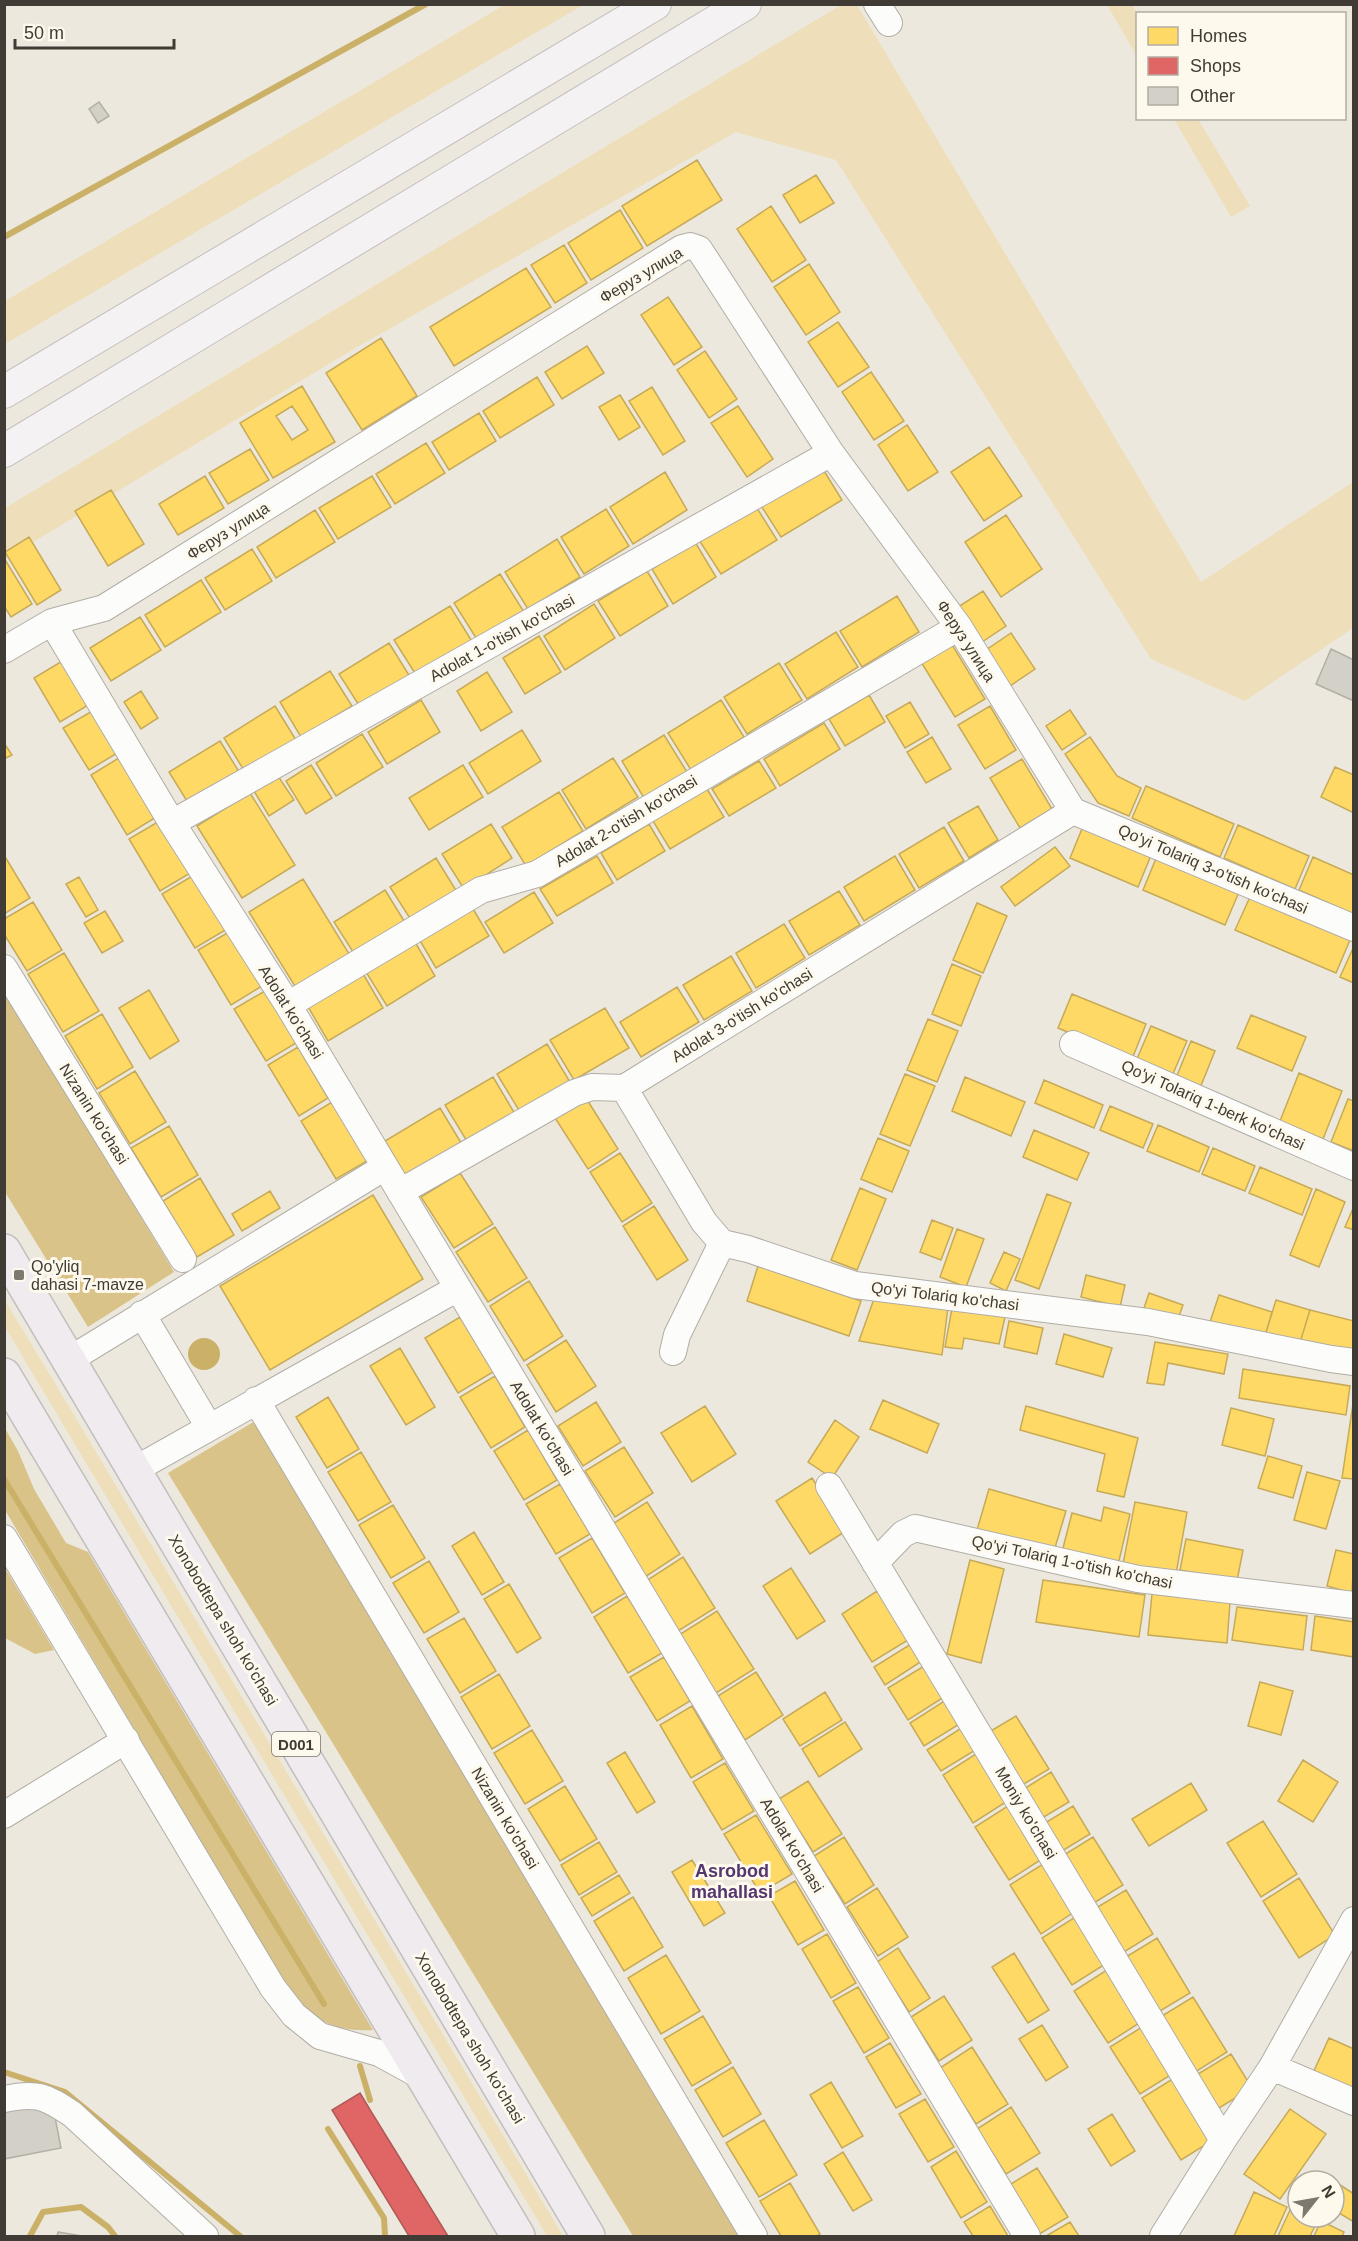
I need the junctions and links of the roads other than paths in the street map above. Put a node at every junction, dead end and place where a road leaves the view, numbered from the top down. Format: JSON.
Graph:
{"nodes":[{"id":1,"x":655,"y":4,"type":"edge"},
{"id":2,"x":745,"y":4,"type":"edge"},
{"id":3,"x":4,"y":392,"type":"edge"},
{"id":4,"x":4,"y":451,"type":"edge"},
{"id":5,"x":831,"y":453,"type":"junction"},
{"id":6,"x":52,"y":622,"type":"junction"},
{"id":7,"x":959,"y":627,"type":"junction"},
{"id":8,"x":4,"y":650,"type":"edge"},
{"id":9,"x":1073,"y":811,"type":"junction"},
{"id":10,"x":172,"y":823,"type":"junction"},
{"id":11,"x":1353,"y":928,"type":"edge"},
{"id":12,"x":4,"y":968,"type":"edge"},
{"id":13,"x":288,"y":1005,"type":"junction"},
{"id":14,"x":1073,"y":1044,"type":"dead end"},
{"id":15,"x":624,"y":1088,"type":"junction"},
{"id":16,"x":385,"y":1167,"type":"junction"},
{"id":17,"x":1353,"y":1167,"type":"edge"},
{"id":18,"x":400,"y":1192,"type":"junction"},
{"id":19,"x":722,"y":1243,"type":"junction"},
{"id":20,"x":4,"y":1251,"type":"edge"},
{"id":21,"x":183,"y":1259,"type":"dead end"},
{"id":22,"x":458,"y":1288,"type":"junction"},
{"id":23,"x":142,"y":1314,"type":"junction"},
{"id":24,"x":673,"y":1352,"type":"dead end"},
{"id":25,"x":69,"y":1360,"type":"junction"},
{"id":26,"x":1353,"y":1362,"type":"edge"},
{"id":27,"x":4,"y":1375,"type":"edge"},
{"id":28,"x":256,"y":1400,"type":"junction"},
{"id":29,"x":209,"y":1426,"type":"junction"},
{"id":30,"x":134,"y":1470,"type":"junction"},
{"id":31,"x":829,"y":1486,"type":"dead end"},
{"id":32,"x":4,"y":1538,"type":"edge"},
{"id":33,"x":875,"y":1563,"type":"junction"},
{"id":34,"x":1353,"y":1605,"type":"edge"},
{"id":35,"x":126,"y":1740,"type":"junction"},
{"id":36,"x":4,"y":1815,"type":"edge"},
{"id":37,"x":1353,"y":1920,"type":"edge"},
{"id":38,"x":1272,"y":2067,"type":"junction"},
{"id":39,"x":423,"y":2078,"type":"junction"},
{"id":40,"x":4,"y":2099,"type":"edge"},
{"id":41,"x":1353,"y":2102,"type":"edge"},
{"id":42,"x":1223,"y":2140,"type":"junction"},
{"id":43,"x":205,"y":2236,"type":"edge"},
{"id":44,"x":518,"y":2236,"type":"edge"},
{"id":45,"x":588,"y":2236,"type":"edge"},
{"id":46,"x":754,"y":2236,"type":"edge"},
{"id":47,"x":1027,"y":2236,"type":"edge"},
{"id":48,"x":1163,"y":2236,"type":"edge"}],
"edges":[{"from":1,"to":3,"type":"main road"},
{"from":2,"to":4,"type":"main road"},
{"from":5,"to":6,"type":"street","name":"Феруз улица"},
{"from":5,"to":7,"type":"street","name":"Феруз улица"},
{"from":5,"to":10,"type":"street","name":"Adolat 1-o'tish ko'chasi"},
{"from":6,"to":8,"type":"street","name":"Феруз улица"},
{"from":6,"to":10,"type":"street","name":"Adolat ko'chasi"},
{"from":7,"to":9,"type":"street","name":"Феруз улица"},
{"from":7,"to":13,"type":"street","name":"Adolat 2-o'tish ko'chasi"},
{"from":9,"to":11,"type":"street","name":"Qo'yi Tolariq 3-o'tish ko'chasi"},
{"from":9,"to":15,"type":"street","name":"Adolat 3-o'tish ko'chasi"},
{"from":10,"to":13,"type":"street","name":"Adolat ko'chasi"},
{"from":12,"to":21,"type":"street","name":"Nizanin ko'chasi"},
{"from":13,"to":16,"type":"street","name":"Adolat ko'chasi"},
{"from":14,"to":17,"type":"street","name":"Qo'yi Tolariq 1-berk ko'chasi"},
{"from":15,"to":18,"type":"street"},
{"from":15,"to":19,"type":"street"},
{"from":16,"to":18,"type":"street","name":"Adolat ko'chasi"},
{"from":16,"to":23,"type":"street"},
{"from":18,"to":22,"type":"street","name":"Adolat ko'chasi"},
{"from":19,"to":24,"type":"street"},
{"from":19,"to":26,"type":"street","name":"Qo'yi Tolariq ko'chasi"},
{"from":20,"to":25,"type":"highway","name":"Xonobodtepa shoh ko'chasi","number":"D001"},
{"from":22,"to":28,"type":"street"},
{"from":22,"to":47,"type":"street","name":"Adolat ko'chasi"},
{"from":23,"to":25,"type":"street"},
{"from":23,"to":29,"type":"street"},
{"from":25,"to":30,"type":"highway","name":"Xonobodtepa shoh ko'chasi","number":"D001"},
{"from":27,"to":39,"type":"highway"},
{"from":28,"to":29,"type":"street"},
{"from":28,"to":46,"type":"street","name":"Nizanin ko'chasi"},
{"from":29,"to":30,"type":"street"},
{"from":30,"to":45,"type":"highway","name":"Xonobodtepa shoh ko'chasi","number":"D001"},
{"from":31,"to":33,"type":"street","name":"Moniy ko'chasi"},
{"from":32,"to":35,"type":"street"},
{"from":33,"to":34,"type":"street","name":"Qo'yi Tolariq 1-o'tish ko'chasi"},
{"from":33,"to":42,"type":"street","name":"Moniy ko'chasi"},
{"from":35,"to":36,"type":"street"},
{"from":35,"to":39,"type":"street"},
{"from":37,"to":38,"type":"street"},
{"from":38,"to":41,"type":"street"},
{"from":38,"to":42,"type":"street"},
{"from":39,"to":44,"type":"highway"},
{"from":40,"to":43,"type":"street"},
{"from":42,"to":48,"type":"street"}]}
